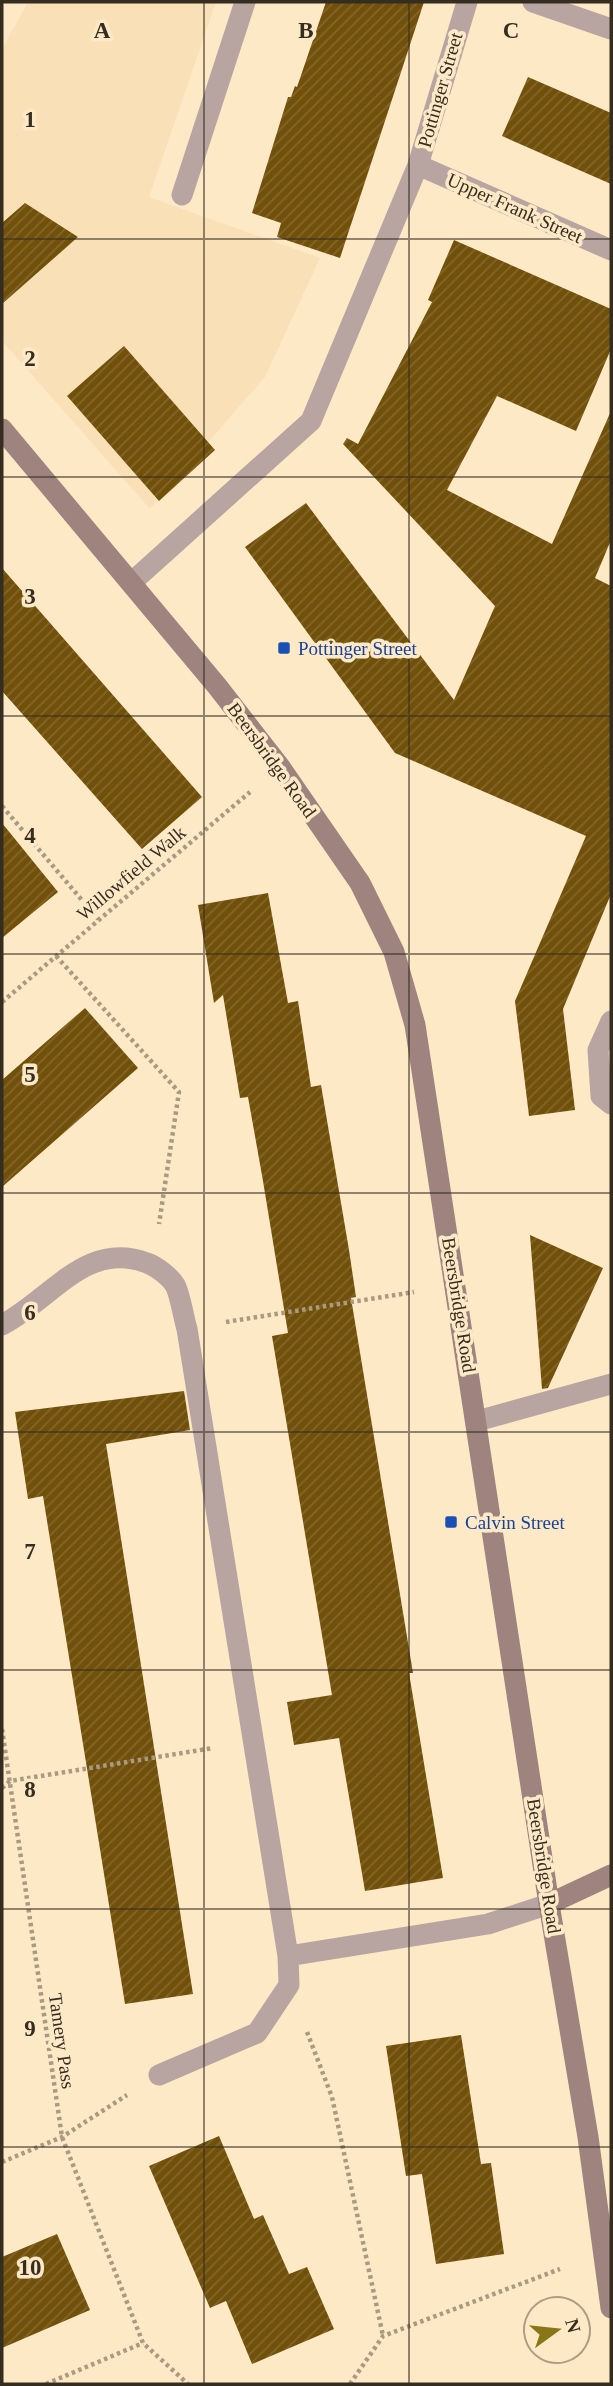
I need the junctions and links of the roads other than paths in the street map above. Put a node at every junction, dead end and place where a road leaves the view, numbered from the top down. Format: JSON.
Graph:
{"nodes":[{"id":1,"x":245,"y":2,"type":"edge"},
{"id":2,"x":467,"y":2,"type":"edge"},
{"id":3,"x":533,"y":2,"type":"edge"},
{"id":4,"x":611,"y":29,"type":"edge"},
{"id":5,"x":418,"y":165,"type":"junction"},
{"id":6,"x":182,"y":195,"type":"dead end"},
{"id":7,"x":611,"y":250,"type":"edge"},
{"id":8,"x":2,"y":429,"type":"edge"},
{"id":9,"x":132,"y":582,"type":"junction"},
{"id":10,"x":611,"y":1021,"type":"edge"},
{"id":11,"x":611,"y":1104,"type":"edge"},
{"id":12,"x":2,"y":1325,"type":"edge"},
{"id":13,"x":611,"y":1384,"type":"edge"},
{"id":14,"x":477,"y":1421,"type":"junction"},
{"id":15,"x":611,"y":1875,"type":"edge"},
{"id":16,"x":549,"y":1904,"type":"junction"},
{"id":17,"x":288,"y":1956,"type":"junction"},
{"id":18,"x":159,"y":2075,"type":"road end"},
{"id":19,"x":611,"y":2308,"type":"edge"}],
"edges":[{"from":1,"to":6,"type":"street"},
{"from":2,"to":5,"type":"street","name":"Pottinger Street"},
{"from":3,"to":4,"type":"street"},
{"from":5,"to":7,"type":"street","name":"Upper Frank Street"},
{"from":5,"to":9,"type":"street","name":"Pottinger Street"},
{"from":8,"to":9,"type":"main road","name":"Beersbridge Road"},
{"from":9,"to":14,"type":"main road","name":"Beersbridge Road"},
{"from":10,"to":11,"type":"street"},
{"from":12,"to":17,"type":"street"},
{"from":13,"to":14,"type":"street"},
{"from":14,"to":16,"type":"main road","name":"Beersbridge Road"},
{"from":15,"to":16,"type":"main road"},
{"from":16,"to":17,"type":"street"},
{"from":16,"to":19,"type":"main road","name":"Beersbridge Road"},
{"from":17,"to":18,"type":"street"}]}
